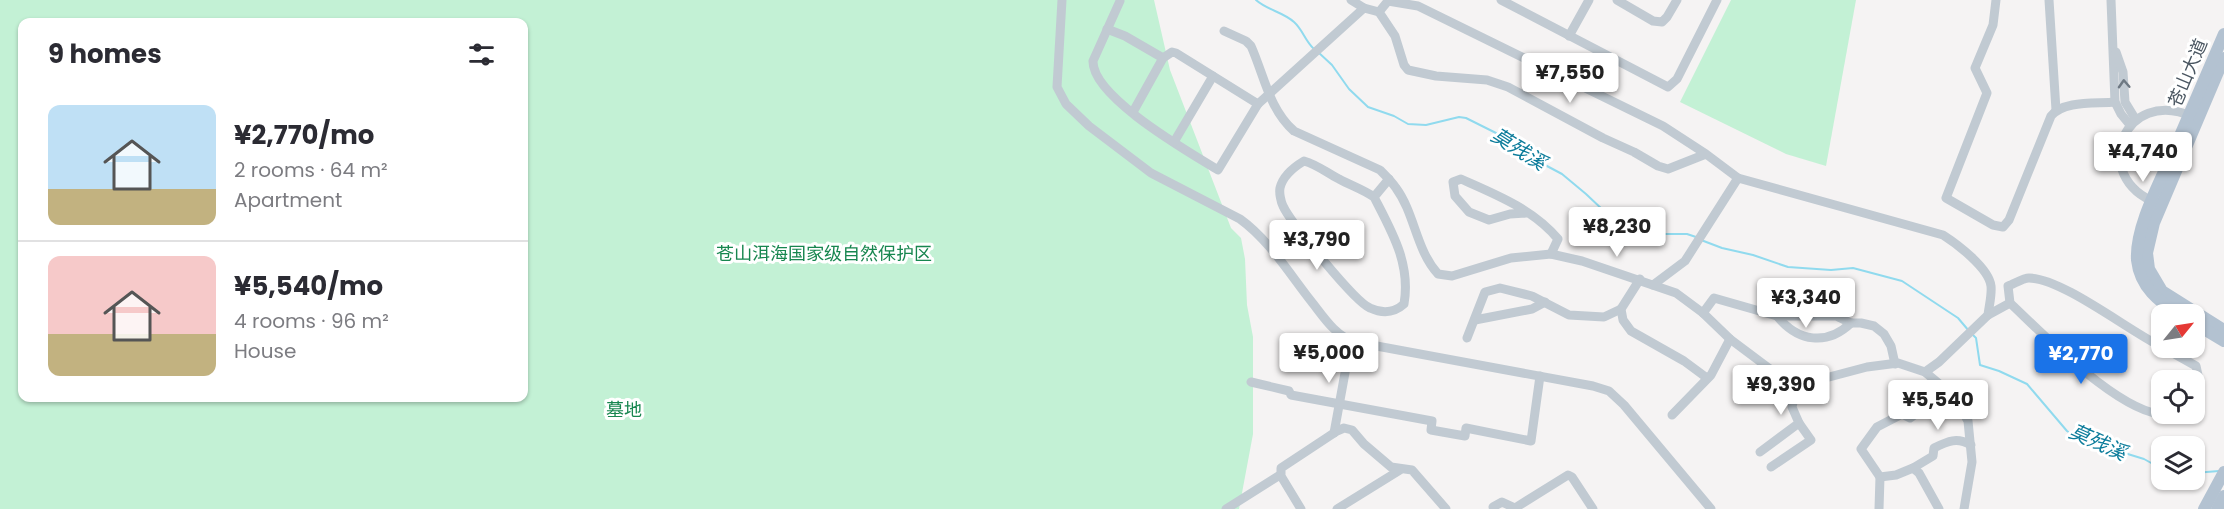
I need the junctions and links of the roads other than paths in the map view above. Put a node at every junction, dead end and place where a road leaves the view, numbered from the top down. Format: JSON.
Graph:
{"nodes":[{"id":1,"x":1062,"y":0,"type":"edge"},
{"id":2,"x":1351,"y":0,"type":"edge"},
{"id":3,"x":1501,"y":0,"type":"edge"},
{"id":4,"x":1589,"y":0,"type":"edge"},
{"id":5,"x":1617,"y":0,"type":"edge"},
{"id":6,"x":1677,"y":0,"type":"edge"},
{"id":7,"x":1717,"y":0,"type":"edge"},
{"id":8,"x":1996,"y":0,"type":"edge"},
{"id":9,"x":2049,"y":0,"type":"edge"},
{"id":10,"x":2111,"y":0,"type":"edge"},
{"id":11,"x":1120,"y":1,"type":"edge"},
{"id":12,"x":1387,"y":1,"type":"edge"},
{"id":13,"x":1369,"y":5,"type":"edge"},
{"id":14,"x":1379,"y":12,"type":"junction"},
{"id":15,"x":1107,"y":29,"type":"junction"},
{"id":16,"x":1224,"y":31,"type":"dead end"},
{"id":17,"x":2224,"y":34,"type":"edge"},
{"id":18,"x":1569,"y":36,"type":"junction"},
{"id":19,"x":2114,"y":46,"type":"junction"},
{"id":20,"x":1163,"y":58,"type":"junction"},
{"id":21,"x":2224,"y":58,"type":"edge"},
{"id":22,"x":1213,"y":76,"type":"junction"},
{"id":23,"x":1270,"y":95,"type":"junction"},
{"id":24,"x":2115,"y":102,"type":"junction"},
{"id":25,"x":1258,"y":104,"type":"junction"},
{"id":26,"x":2056,"y":110,"type":"junction"},
{"id":27,"x":1133,"y":112,"type":"junction"},
{"id":28,"x":2194,"y":117,"type":"junction"},
{"id":29,"x":2133,"y":123,"type":"junction"},
{"id":30,"x":1174,"y":142,"type":"junction"},
{"id":31,"x":1706,"y":154,"type":"junction"},
{"id":32,"x":1738,"y":178,"type":"junction"},
{"id":33,"x":1389,"y":179,"type":"junction"},
{"id":34,"x":1374,"y":197,"type":"junction"},
{"id":35,"x":2157,"y":203,"type":"junction"},
{"id":36,"x":1526,"y":213,"type":"junction"},
{"id":37,"x":1551,"y":254,"type":"junction"},
{"id":38,"x":1640,"y":279,"type":"junction"},
{"id":39,"x":1991,"y":284,"type":"junction"},
{"id":40,"x":1653,"y":285,"type":"junction"},
{"id":41,"x":2008,"y":286,"type":"junction"},
{"id":42,"x":1545,"y":302,"type":"junction"},
{"id":43,"x":2010,"y":303,"type":"junction"},
{"id":44,"x":2164,"y":304,"type":"edge"},
{"id":45,"x":1621,"y":309,"type":"junction"},
{"id":46,"x":1703,"y":313,"type":"junction"},
{"id":47,"x":1988,"y":315,"type":"junction"},
{"id":48,"x":1777,"y":316,"type":"junction"},
{"id":49,"x":1475,"y":320,"type":"junction"},
{"id":50,"x":1851,"y":323,"type":"junction"},
{"id":51,"x":2205,"y":330,"type":"edge"},
{"id":52,"x":2224,"y":330,"type":"edge"},
{"id":53,"x":1467,"y":338,"type":"dead end"},
{"id":54,"x":1730,"y":339,"type":"junction"},
{"id":55,"x":1351,"y":340,"type":"junction"},
{"id":56,"x":2151,"y":340,"type":"edge"},
{"id":57,"x":2224,"y":341,"type":"edge"},
{"id":58,"x":2182,"y":358,"type":"edge"},
{"id":59,"x":1895,"y":364,"type":"junction"},
{"id":60,"x":2197,"y":370,"type":"edge"},
{"id":61,"x":1924,"y":372,"type":"junction"},
{"id":62,"x":1540,"y":376,"type":"junction"},
{"id":63,"x":1707,"y":378,"type":"junction"},
{"id":64,"x":1798,"y":381,"type":"junction"},
{"id":65,"x":1251,"y":382,"type":"dead end"},
{"id":66,"x":1949,"y":391,"type":"junction"},
{"id":67,"x":1339,"y":404,"type":"junction"},
{"id":68,"x":2151,"y":413,"type":"edge"},
{"id":69,"x":1672,"y":415,"type":"dead end"},
{"id":70,"x":1799,"y":423,"type":"junction"},
{"id":71,"x":1334,"y":433,"type":"junction"},
{"id":72,"x":1971,"y":445,"type":"junction"},
{"id":73,"x":1760,"y":452,"type":"dead end"},
{"id":74,"x":1771,"y":467,"type":"dead end"},
{"id":75,"x":1913,"y":468,"type":"junction"},
{"id":76,"x":1400,"y":470,"type":"junction"},
{"id":77,"x":2224,"y":472,"type":"edge"},
{"id":78,"x":1280,"y":475,"type":"junction"},
{"id":79,"x":1880,"y":477,"type":"junction"},
{"id":80,"x":2224,"y":496,"type":"edge"},
{"id":81,"x":1493,"y":507,"type":"dead end"},
{"id":82,"x":1226,"y":509,"type":"edge"},
{"id":83,"x":1301,"y":509,"type":"edge"},
{"id":84,"x":1337,"y":509,"type":"edge"},
{"id":85,"x":1446,"y":509,"type":"edge"},
{"id":86,"x":1593,"y":509,"type":"edge"},
{"id":87,"x":1711,"y":509,"type":"edge"},
{"id":88,"x":1879,"y":509,"type":"edge"},
{"id":89,"x":1939,"y":509,"type":"edge"},
{"id":90,"x":1964,"y":509,"type":"edge"},
{"id":91,"x":2204,"y":509,"type":"edge"},
{"id":92,"x":2217,"y":509,"type":"edge"}],
"edges":[{"from":1,"to":55,"type":"street"},
{"from":2,"to":13,"type":"street"},
{"from":3,"to":18,"type":"street"},
{"from":4,"to":18,"type":"street"},
{"from":5,"to":6,"type":"street"},
{"from":7,"to":18,"type":"street"},
{"from":8,"to":26,"type":"street"},
{"from":9,"to":26,"type":"street"},
{"from":10,"to":19,"type":"street"},
{"from":11,"to":15,"type":"street"},
{"from":12,"to":14,"type":"street"},
{"from":12,"to":31,"type":"street"},
{"from":13,"to":14,"type":"street"},
{"from":13,"to":23,"type":"street"},
{"from":14,"to":31,"type":"street"},
{"from":15,"to":20,"type":"street"},
{"from":15,"to":27,"type":"street"},
{"from":16,"to":23,"type":"street"},
{"from":17,"to":28,"type":"main road","name":"苍山大道"},
{"from":19,"to":24,"type":"street"},
{"from":29,"to":19,"type":"street","one_way":true},
{"from":20,"to":22,"type":"street"},
{"from":20,"to":27,"type":"street"},
{"from":21,"to":28,"type":"main road","name":"苍山大道"},
{"from":22,"to":25,"type":"street"},
{"from":22,"to":30,"type":"street"},
{"from":23,"to":25,"type":"street"},
{"from":23,"to":33,"type":"street"},
{"from":24,"to":26,"type":"street"},
{"from":24,"to":29,"type":"street"},
{"from":25,"to":30,"type":"street"},
{"from":27,"to":30,"type":"street"},
{"from":28,"to":29,"type":"street"},
{"from":28,"to":35,"type":"main road","name":"苍山大道"},
{"from":29,"to":35,"type":"street"},
{"from":31,"to":32,"type":"street"},
{"from":32,"to":39,"type":"street"},
{"from":32,"to":40,"type":"street"},
{"from":33,"to":34,"type":"street"},
{"from":33,"to":37,"type":"street"},
{"from":34,"to":34,"type":"street"},
{"from":35,"to":44,"type":"main road","name":"苍山大道"},
{"from":35,"to":52,"type":"main road","name":"苍山大道"},
{"from":36,"to":36,"type":"street"},
{"from":36,"to":37,"type":"street"},
{"from":37,"to":38,"type":"street"},
{"from":38,"to":40,"type":"street"},
{"from":38,"to":45,"type":"street"},
{"from":39,"to":41,"type":"street"},
{"from":39,"to":47,"type":"street"},
{"from":40,"to":46,"type":"street"},
{"from":41,"to":43,"type":"street"},
{"from":41,"to":56,"type":"street"},
{"from":42,"to":45,"type":"street"},
{"from":42,"to":49,"type":"street"},
{"from":42,"to":49,"type":"street"},
{"from":43,"to":47,"type":"street"},
{"from":43,"to":68,"type":"street"},
{"from":45,"to":63,"type":"street"},
{"from":46,"to":48,"type":"street"},
{"from":46,"to":54,"type":"street"},
{"from":47,"to":61,"type":"street"},
{"from":48,"to":50,"type":"street"},
{"from":48,"to":50,"type":"street"},
{"from":49,"to":53,"type":"street"},
{"from":50,"to":59,"type":"street"},
{"from":51,"to":57,"type":"main road"},
{"from":54,"to":63,"type":"street"},
{"from":54,"to":64,"type":"street"},
{"from":55,"to":62,"type":"street"},
{"from":55,"to":67,"type":"street"},
{"from":58,"to":60,"type":"street"},
{"from":59,"to":61,"type":"street"},
{"from":59,"to":64,"type":"street"},
{"from":61,"to":66,"type":"street"},
{"from":62,"to":67,"type":"street"},
{"from":62,"to":87,"type":"street"},
{"from":63,"to":69,"type":"street"},
{"from":64,"to":70,"type":"street"},
{"from":65,"to":67,"type":"street"},
{"from":66,"to":72,"type":"street"},
{"from":66,"to":79,"type":"street"},
{"from":67,"to":71,"type":"street"},
{"from":70,"to":73,"type":"street"},
{"from":70,"to":74,"type":"street"},
{"from":71,"to":76,"type":"street"},
{"from":71,"to":78,"type":"street"},
{"from":72,"to":75,"type":"street"},
{"from":72,"to":90,"type":"street"},
{"from":75,"to":79,"type":"street"},
{"from":75,"to":89,"type":"street"},
{"from":76,"to":84,"type":"street"},
{"from":76,"to":85,"type":"street"},
{"from":77,"to":91,"type":"main road"},
{"from":78,"to":82,"type":"street"},
{"from":78,"to":83,"type":"street"},
{"from":79,"to":88,"type":"street"},
{"from":80,"to":92,"type":"main road"},
{"from":81,"to":86,"type":"street"}]}
